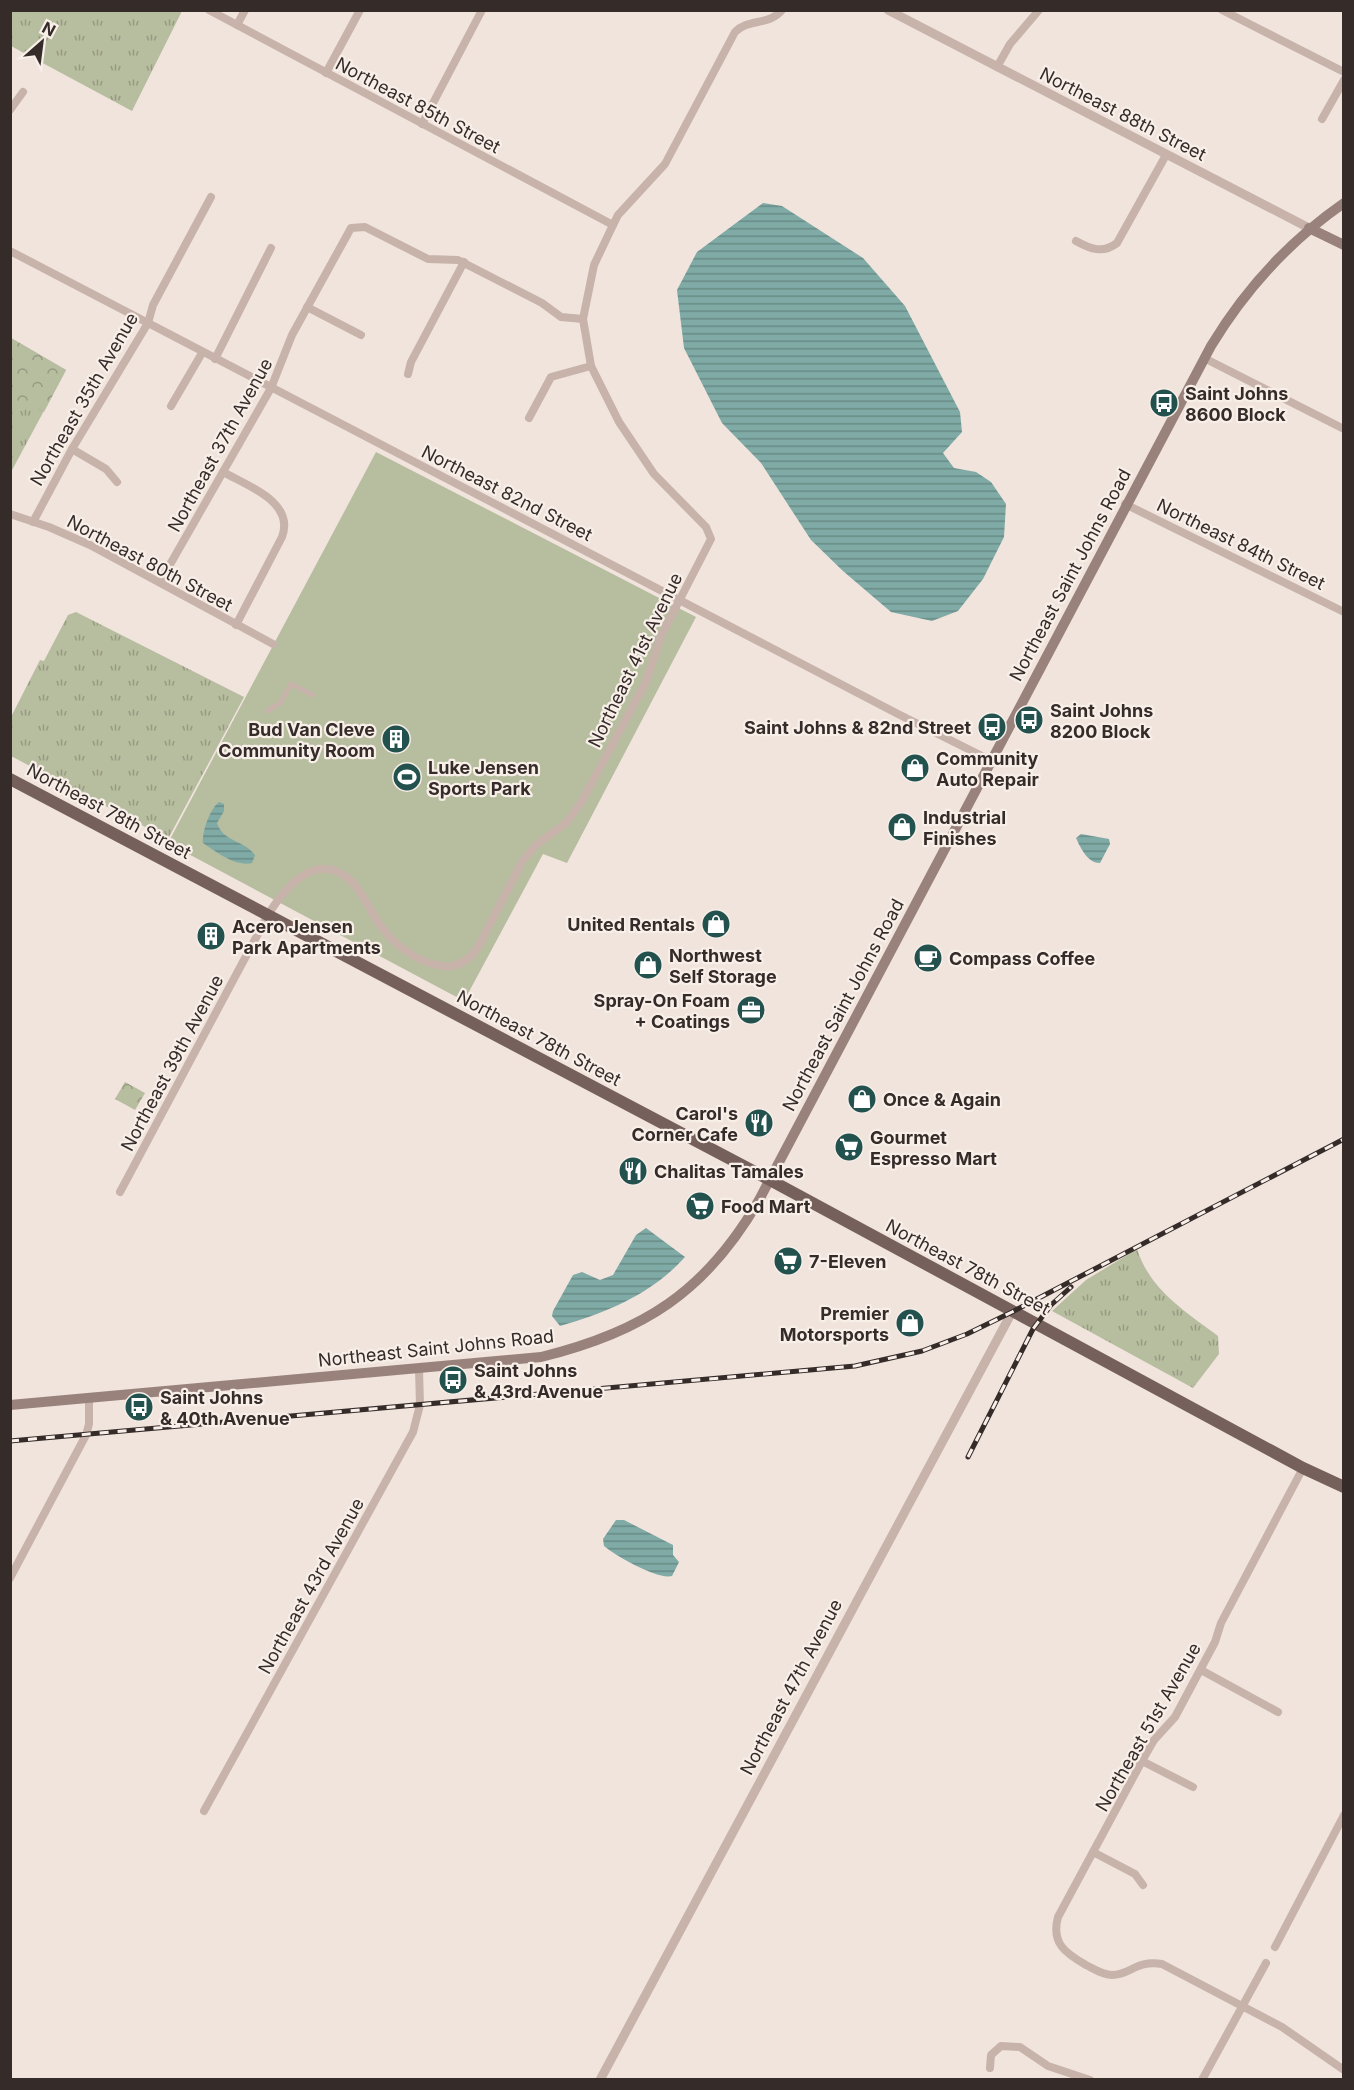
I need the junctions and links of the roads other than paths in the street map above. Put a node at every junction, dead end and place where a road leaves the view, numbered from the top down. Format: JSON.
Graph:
{"nodes":[{"id":1,"x":209,"y":10,"type":"edge"},
{"id":2,"x":245,"y":10,"type":"edge"},
{"id":3,"x":360,"y":10,"type":"edge"},
{"id":4,"x":482,"y":10,"type":"edge"},
{"id":5,"x":782,"y":10,"type":"edge"},
{"id":6,"x":888,"y":10,"type":"edge"},
{"id":7,"x":1039,"y":10,"type":"edge"},
{"id":8,"x":1222,"y":10,"type":"edge"},
{"id":9,"x":237,"y":25,"type":"junction"},
{"id":10,"x":997,"y":67,"type":"junction"},
{"id":11,"x":1344,"y":72,"type":"edge"},
{"id":12,"x":327,"y":73,"type":"junction"},
{"id":13,"x":1344,"y":80,"type":"edge"},
{"id":14,"x":23,"y":92,"type":"dead end"},
{"id":15,"x":10,"y":110,"type":"edge"},
{"id":16,"x":1322,"y":119,"type":"dead end"},
{"id":17,"x":422,"y":124,"type":"junction"},
{"id":18,"x":1166,"y":155,"type":"junction"},
{"id":19,"x":211,"y":197,"type":"dead end"},
{"id":20,"x":1344,"y":203,"type":"edge"},
{"id":21,"x":613,"y":225,"type":"junction"},
{"id":22,"x":1309,"y":228,"type":"junction"},
{"id":23,"x":1076,"y":241,"type":"dead end"},
{"id":24,"x":1344,"y":245,"type":"edge"},
{"id":25,"x":271,"y":248,"type":"dead end"},
{"id":26,"x":10,"y":251,"type":"edge"},
{"id":27,"x":464,"y":262,"type":"junction"},
{"id":28,"x":307,"y":307,"type":"junction"},
{"id":29,"x":583,"y":319,"type":"junction"},
{"id":30,"x":147,"y":323,"type":"junction"},
{"id":31,"x":362,"y":335,"type":"dead end"},
{"id":32,"x":202,"y":352,"type":"junction"},
{"id":33,"x":1204,"y":358,"type":"junction"},
{"id":34,"x":215,"y":359,"type":"junction"},
{"id":35,"x":591,"y":366,"type":"junction"},
{"id":36,"x":408,"y":374,"type":"dead end"},
{"id":37,"x":271,"y":388,"type":"junction"},
{"id":38,"x":171,"y":406,"type":"dead end"},
{"id":39,"x":529,"y":418,"type":"dead end"},
{"id":40,"x":1344,"y":429,"type":"edge"},
{"id":41,"x":72,"y":449,"type":"junction"},
{"id":42,"x":223,"y":472,"type":"junction"},
{"id":43,"x":117,"y":482,"type":"dead end"},
{"id":44,"x":1125,"y":504,"type":"junction"},
{"id":45,"x":10,"y":514,"type":"edge"},
{"id":46,"x":33,"y":522,"type":"junction"},
{"id":47,"x":160,"y":582,"type":"junction"},
{"id":48,"x":680,"y":598,"type":"junction"},
{"id":49,"x":1344,"y":612,"type":"edge"},
{"id":50,"x":236,"y":625,"type":"junction"},
{"id":51,"x":273,"y":644,"type":"dead end"},
{"id":52,"x":313,"y":695,"type":"dead end"},
{"id":53,"x":267,"y":711,"type":"dead end"},
{"id":54,"x":990,"y":760,"type":"junction"},
{"id":55,"x":10,"y":779,"type":"edge"},
{"id":56,"x":268,"y":915,"type":"junction"},
{"id":57,"x":456,"y":965,"type":"joint"},
{"id":58,"x":770,"y":1180,"type":"junction"},
{"id":59,"x":120,"y":1192,"type":"dead end"},
{"id":60,"x":1012,"y":1312,"type":"junction"},
{"id":61,"x":419,"y":1369,"type":"junction"},
{"id":62,"x":89,"y":1399,"type":"junction"},
{"id":63,"x":10,"y":1406,"type":"edge"},
{"id":64,"x":1303,"y":1468,"type":"junction"},
{"id":65,"x":1344,"y":1487,"type":"edge"},
{"id":66,"x":10,"y":1578,"type":"edge"},
{"id":67,"x":1201,"y":1670,"type":"junction"},
{"id":68,"x":1278,"y":1712,"type":"dead end"},
{"id":69,"x":1142,"y":1761,"type":"junction"},
{"id":70,"x":1193,"y":1787,"type":"dead end"},
{"id":71,"x":204,"y":1811,"type":"dead end"},
{"id":72,"x":1344,"y":1815,"type":"edge"},
{"id":73,"x":1093,"y":1852,"type":"junction"},
{"id":74,"x":1143,"y":1885,"type":"dead end"},
{"id":75,"x":1275,"y":1947,"type":"dead end"},
{"id":76,"x":1266,"y":1963,"type":"dead end"},
{"id":77,"x":1243,"y":2007,"type":"junction"},
{"id":78,"x":990,"y":2068,"type":"dead end"},
{"id":79,"x":1344,"y":2070,"type":"edge"},
{"id":80,"x":600,"y":2079,"type":"edge"},
{"id":81,"x":1090,"y":2079,"type":"edge"},
{"id":82,"x":1203,"y":2079,"type":"edge"}],
"edges":[{"from":1,"to":9,"type":"street","name":"Northeast 85th Street"},
{"from":2,"to":9,"type":"street"},
{"from":3,"to":12,"type":"street"},
{"from":4,"to":17,"type":"street"},
{"from":5,"to":21,"type":"street"},
{"from":6,"to":10,"type":"street","name":"Northeast 88th Street"},
{"from":7,"to":10,"type":"street"},
{"from":8,"to":11,"type":"street"},
{"from":9,"to":12,"type":"street","name":"Northeast 85th Street"},
{"from":10,"to":18,"type":"street","name":"Northeast 88th Street"},
{"from":12,"to":17,"type":"street","name":"Northeast 85th Street"},
{"from":13,"to":16,"type":"street"},
{"from":14,"to":15,"type":"street"},
{"from":17,"to":21,"type":"street","name":"Northeast 85th Street"},
{"from":18,"to":22,"type":"street","name":"Northeast 88th Street"},
{"from":18,"to":23,"type":"street"},
{"from":19,"to":30,"type":"street","name":"Northeast 35th Avenue"},
{"from":20,"to":22,"type":"main road","name":"Northeast Saint Johns Road"},
{"from":21,"to":29,"type":"street"},
{"from":22,"to":24,"type":"main road","name":"Northeast 88th Street"},
{"from":22,"to":33,"type":"main road","name":"Northeast Saint Johns Road"},
{"from":25,"to":34,"type":"street"},
{"from":26,"to":30,"type":"street","name":"Northeast 82nd Street"},
{"from":27,"to":28,"type":"street","name":"Northeast 37th Avenue"},
{"from":27,"to":29,"type":"street"},
{"from":27,"to":36,"type":"street"},
{"from":28,"to":31,"type":"street"},
{"from":28,"to":37,"type":"street","name":"Northeast 37th Avenue"},
{"from":29,"to":35,"type":"street"},
{"from":30,"to":32,"type":"street","name":"Northeast 82nd Street"},
{"from":30,"to":41,"type":"street","name":"Northeast 35th Avenue"},
{"from":32,"to":34,"type":"street","name":"Northeast 82nd Street"},
{"from":32,"to":38,"type":"street"},
{"from":33,"to":40,"type":"street"},
{"from":33,"to":44,"type":"main road","name":"Northeast Saint Johns Road"},
{"from":34,"to":37,"type":"street","name":"Northeast 82nd Street"},
{"from":35,"to":39,"type":"street"},
{"from":35,"to":48,"type":"street","name":"Northeast 41st Avenue"},
{"from":37,"to":42,"type":"street","name":"Northeast 37th Avenue"},
{"from":37,"to":48,"type":"street","name":"Northeast 82nd Street"},
{"from":41,"to":43,"type":"street"},
{"from":41,"to":46,"type":"street","name":"Northeast 35th Avenue"},
{"from":42,"to":47,"type":"street","name":"Northeast 37th Avenue"},
{"from":42,"to":50,"type":"street"},
{"from":44,"to":49,"type":"street","name":"Northeast 84th Street"},
{"from":44,"to":54,"type":"main road","name":"Northeast Saint Johns Road"},
{"from":45,"to":46,"type":"street","name":"Northeast 80th Street"},
{"from":46,"to":47,"type":"street","name":"Northeast 80th Street"},
{"from":47,"to":50,"type":"street","name":"Northeast 80th Street"},
{"from":48,"to":54,"type":"street","name":"Northeast 82nd Street"},
{"from":48,"to":57,"type":"street","name":"Northeast 41st Avenue"},
{"from":50,"to":51,"type":"street","name":"Northeast 80th Street"},
{"from":52,"to":53,"type":"street"},
{"from":54,"to":58,"type":"main road","name":"Northeast Saint Johns Road"},
{"from":55,"to":56,"type":"main road","name":"Northeast 78th Street"},
{"from":56,"to":57,"type":"street","name":"Northeast 39th Avenue"},
{"from":56,"to":58,"type":"main road","name":"Northeast 78th Street"},
{"from":56,"to":59,"type":"street","name":"Northeast 39th Avenue"},
{"from":58,"to":60,"type":"main road","name":"Northeast 78th Street"},
{"from":58,"to":61,"type":"main road","name":"Northeast Saint Johns Road"},
{"from":60,"to":64,"type":"main road","name":"Northeast 78th Street"},
{"from":60,"to":80,"type":"street","name":"Northeast 47th Avenue"},
{"from":61,"to":62,"type":"main road","name":"Northeast Saint Johns Road"},
{"from":61,"to":71,"type":"street","name":"Northeast 43rd Avenue"},
{"from":62,"to":63,"type":"main road","name":"Northeast Saint Johns Road"},
{"from":62,"to":66,"type":"street"},
{"from":64,"to":65,"type":"main road","name":"Northeast 78th Street"},
{"from":64,"to":67,"type":"street","name":"Northeast 51st Avenue"},
{"from":67,"to":68,"type":"street"},
{"from":67,"to":69,"type":"street","name":"Northeast 51st Avenue"},
{"from":69,"to":70,"type":"street"},
{"from":69,"to":73,"type":"street","name":"Northeast 51st Avenue"},
{"from":72,"to":75,"type":"street"},
{"from":73,"to":74,"type":"street"},
{"from":73,"to":77,"type":"street","name":"Northeast 51st Avenue"},
{"from":76,"to":77,"type":"street"},
{"from":77,"to":79,"type":"street"},
{"from":77,"to":82,"type":"street"},
{"from":78,"to":81,"type":"street"}]}
